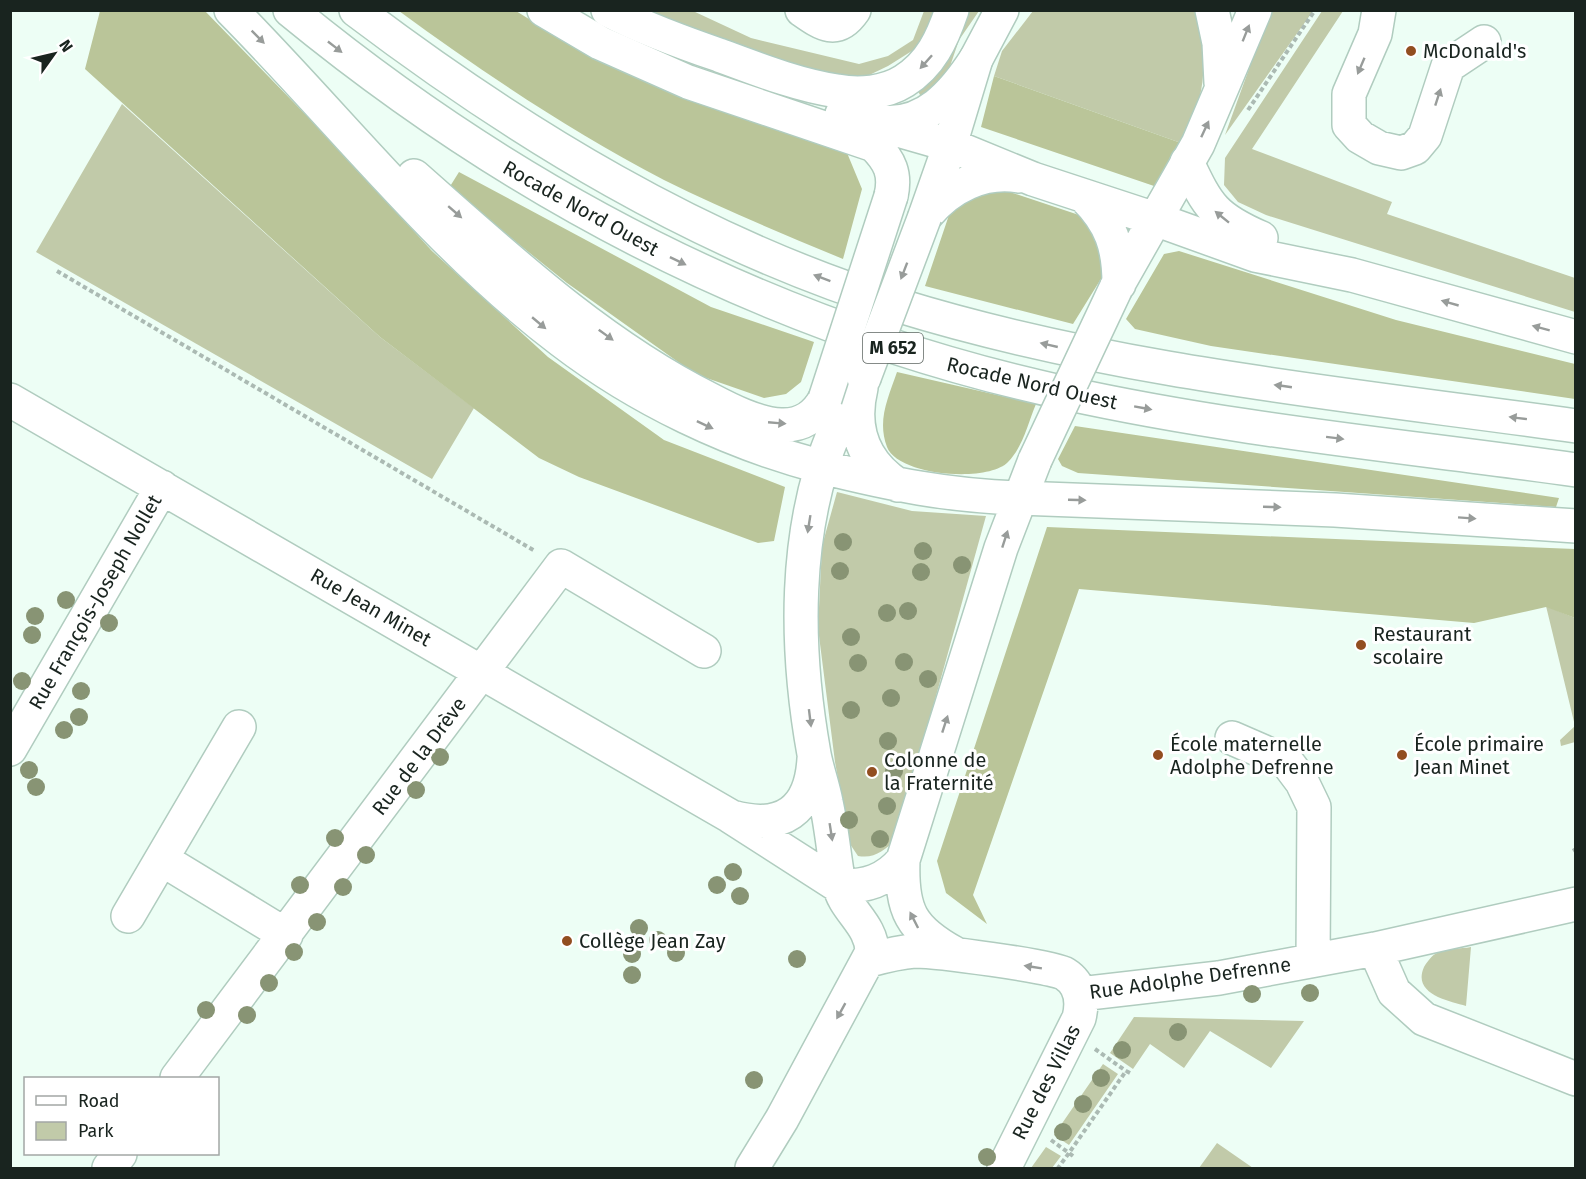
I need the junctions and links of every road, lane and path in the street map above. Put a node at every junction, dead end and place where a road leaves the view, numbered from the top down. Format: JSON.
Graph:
{"nodes":[{"id":1,"x":231,"y":10,"type":"edge"},
{"id":2,"x":290,"y":10,"type":"edge"},
{"id":3,"x":356,"y":10,"type":"edge"},
{"id":4,"x":544,"y":10,"type":"edge"},
{"id":5,"x":572,"y":10,"type":"edge"},
{"id":6,"x":608,"y":10,"type":"edge"},
{"id":7,"x":802,"y":10,"type":"edge"},
{"id":8,"x":854,"y":10,"type":"edge"},
{"id":9,"x":952,"y":10,"type":"edge"},
{"id":10,"x":1002,"y":10,"type":"edge"},
{"id":11,"x":1212,"y":10,"type":"edge"},
{"id":12,"x":1255,"y":10,"type":"edge"},
{"id":13,"x":1315,"y":10,"type":"edge"},
{"id":14,"x":1378,"y":10,"type":"edge"},
{"id":15,"x":1484,"y":42,"type":"dead end"},
{"id":16,"x":976,"y":59,"type":"junction"},
{"id":17,"x":284,"y":63,"type":"junction"},
{"id":18,"x":1219,"y":93,"type":"junction"},
{"id":19,"x":1244,"y":116,"type":"dead end"},
{"id":20,"x":876,"y":122,"type":"junction"},
{"id":21,"x":950,"y":145,"type":"junction"},
{"id":22,"x":1187,"y":162,"type":"junction"},
{"id":23,"x":1033,"y":179,"type":"junction"},
{"id":24,"x":1085,"y":197,"type":"junction"},
{"id":25,"x":925,"y":216,"type":"junction"},
{"id":26,"x":1155,"y":219,"type":"junction"},
{"id":27,"x":57,"y":271,"type":"dead end"},
{"id":28,"x":1352,"y":275,"type":"junction"},
{"id":29,"x":1118,"y":286,"type":"junction"},
{"id":30,"x":1575,"y":337,"type":"edge"},
{"id":31,"x":864,"y":378,"type":"junction"},
{"id":32,"x":10,"y":400,"type":"edge"},
{"id":33,"x":1575,"y":426,"type":"edge"},
{"id":34,"x":822,"y":466,"type":"junction"},
{"id":35,"x":1575,"y":470,"type":"edge"},
{"id":36,"x":901,"y":487,"type":"junction"},
{"id":37,"x":162,"y":488,"type":"junction"},
{"id":38,"x":1019,"y":498,"type":"junction"},
{"id":39,"x":1575,"y":526,"type":"edge"},
{"id":40,"x":561,"y":566,"type":"junction"},
{"id":41,"x":704,"y":651,"type":"dead end"},
{"id":42,"x":483,"y":671,"type":"junction"},
{"id":43,"x":20,"y":709,"type":"edge"},
{"id":44,"x":239,"y":727,"type":"dead end"},
{"id":45,"x":1232,"y":738,"type":"dead end"},
{"id":46,"x":10,"y":748,"type":"edge"},
{"id":47,"x":814,"y":754,"type":"junction"},
{"id":48,"x":730,"y":816,"type":"junction"},
{"id":49,"x":163,"y":860,"type":"junction"},
{"id":50,"x":903,"y":860,"type":"junction"},
{"id":51,"x":839,"y":886,"type":"junction"},
{"id":52,"x":1575,"y":904,"type":"edge"},
{"id":53,"x":128,"y":916,"type":"dead end"},
{"id":54,"x":286,"y":935,"type":"junction"},
{"id":55,"x":1375,"y":949,"type":"junction"},
{"id":56,"x":958,"y":956,"type":"junction"},
{"id":57,"x":870,"y":960,"type":"junction"},
{"id":58,"x":1313,"y":960,"type":"junction"},
{"id":59,"x":1080,"y":994,"type":"junction"},
{"id":60,"x":1104,"y":1056,"type":"dead end"},
{"id":61,"x":178,"y":1077,"type":"edge"},
{"id":62,"x":1575,"y":1079,"type":"edge"},
{"id":63,"x":1048,"y":1139,"type":"dead end"},
{"id":64,"x":1071,"y":1154,"type":"junction"},
{"id":65,"x":119,"y":1155,"type":"edge"},
{"id":66,"x":109,"y":1168,"type":"edge"},
{"id":67,"x":752,"y":1168,"type":"edge"},
{"id":68,"x":1004,"y":1168,"type":"edge"},
{"id":69,"x":1058,"y":1168,"type":"edge"}],
"edges":[{"from":1,"to":17,"type":"main road","one_way":true},
{"from":2,"to":35,"type":"main road","name":"Rocade Nord Ouest","number":"M 652","one_way":true},
{"from":33,"to":3,"type":"main road","name":"Rocade Nord Ouest","number":"M 652","one_way":true},
{"from":17,"to":4,"type":"main road","one_way":true,"bridge":true},
{"from":5,"to":20,"type":"main road"},
{"from":9,"to":6,"type":"main road","one_way":true},
{"from":7,"to":8,"type":"main road"},
{"from":10,"to":16,"type":"main road"},
{"from":11,"to":18,"type":"main road"},
{"from":18,"to":12,"type":"main road","one_way":true},
{"from":13,"to":19,"type":"path"},
{"from":14,"to":15,"type":"main road","one_way":true},
{"from":16,"to":20,"type":"main road"},
{"from":16,"to":21,"type":"main road"},
{"from":17,"to":34,"type":"main road","one_way":true},
{"from":22,"to":18,"type":"main road","one_way":true},
{"from":20,"to":21,"type":"main road"},
{"from":21,"to":23,"type":"main road"},
{"from":21,"to":25,"type":"main road"},
{"from":22,"to":26,"type":"main road"},
{"from":28,"to":22,"type":"main road","one_way":true},
{"from":23,"to":24,"type":"main road"},
{"from":23,"to":25,"type":"main road"},
{"from":24,"to":26,"type":"main road"},
{"from":24,"to":29,"type":"main road"},
{"from":25,"to":31,"type":"main road","one_way":true,"bridge":true},
{"from":26,"to":28,"type":"main road"},
{"from":26,"to":29,"type":"main road"},
{"from":27,"to":40,"type":"path"},
{"from":30,"to":28,"type":"main road","one_way":true},
{"from":29,"to":38,"type":"main road","bridge":true},
{"from":31,"to":34,"type":"main road"},
{"from":31,"to":36,"type":"main road"},
{"from":32,"to":37,"type":"main road","name":"Rue Jean Minet"},
{"from":34,"to":36,"type":"main road"},
{"from":34,"to":47,"type":"main road","one_way":true},
{"from":36,"to":38,"type":"main road"},
{"from":37,"to":42,"type":"main road","name":"Rue Jean Minet"},
{"from":37,"to":43,"type":"main road","name":"Rue François-Joseph Nollet"},
{"from":38,"to":39,"type":"main road","one_way":true},
{"from":50,"to":38,"type":"main road","one_way":true},
{"from":40,"to":41,"type":"main road"},
{"from":40,"to":42,"type":"main road","name":"Rue de la Drève"},
{"from":42,"to":48,"type":"main road","name":"Rue Jean Minet"},
{"from":42,"to":54,"type":"main road","name":"Rue de la Drève"},
{"from":43,"to":46,"type":"main road","name":"Rue François-Joseph Nollet"},
{"from":44,"to":49,"type":"main road"},
{"from":45,"to":58,"type":"main road"},
{"from":47,"to":48,"type":"main road","name":"Rue Jean Minet"},
{"from":47,"to":51,"type":"main road","one_way":true},
{"from":48,"to":51,"type":"main road","name":"Rue Jean Minet"},
{"from":49,"to":53,"type":"main road"},
{"from":49,"to":54,"type":"main road"},
{"from":50,"to":51,"type":"main road"},
{"from":56,"to":50,"type":"main road","one_way":true},
{"from":51,"to":57,"type":"main road"},
{"from":52,"to":55,"type":"main road","name":"Rue Adolphe Defrenne"},
{"from":54,"to":61,"type":"main road","name":"Rue de la Drève"},
{"from":55,"to":58,"type":"main road","name":"Rue Adolphe Defrenne"},
{"from":55,"to":62,"type":"main road"},
{"from":56,"to":57,"type":"main road","name":"Rue Adolphe Defrenne"},
{"from":59,"to":56,"type":"main road","name":"Rue Adolphe Defrenne","one_way":true},
{"from":57,"to":67,"type":"main road","one_way":true},
{"from":58,"to":59,"type":"main road","name":"Rue Adolphe Defrenne"},
{"from":59,"to":68,"type":"main road","name":"Rue des Villas"},
{"from":60,"to":64,"type":"path"},
{"from":63,"to":64,"type":"path"},
{"from":64,"to":69,"type":"path"},
{"from":65,"to":66,"type":"main road"}]}
